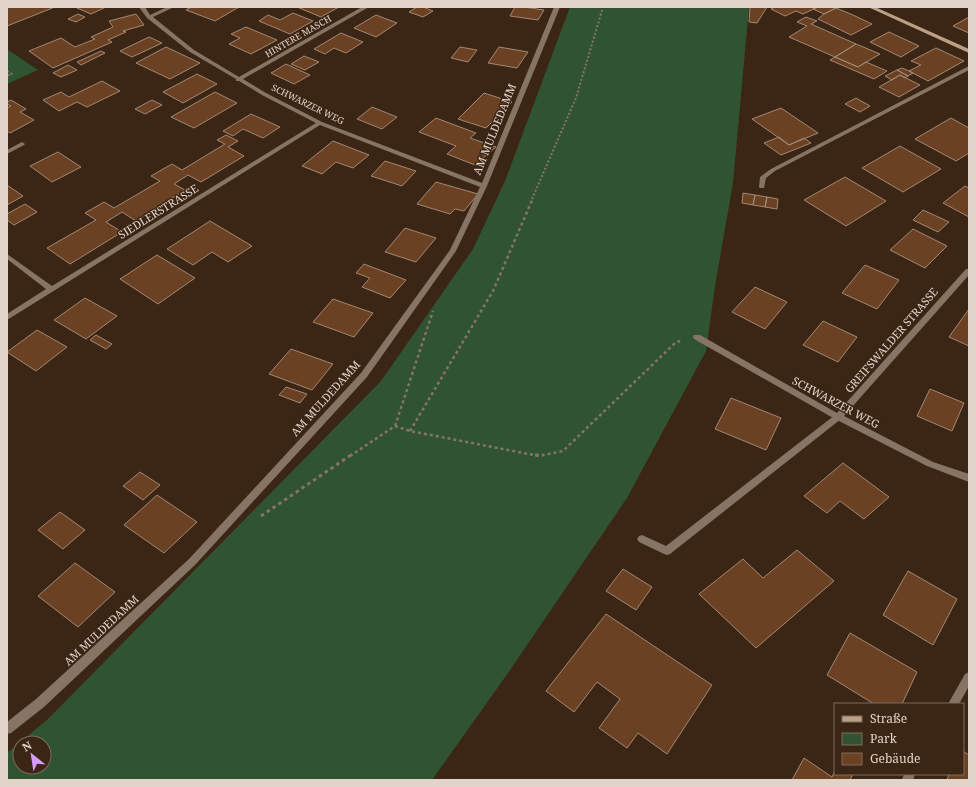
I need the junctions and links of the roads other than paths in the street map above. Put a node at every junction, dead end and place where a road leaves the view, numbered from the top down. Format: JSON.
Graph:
{"nodes":[{"id":1,"x":142,"y":7,"type":"edge"},
{"id":2,"x":171,"y":7,"type":"edge"},
{"id":3,"x":366,"y":7,"type":"edge"},
{"id":4,"x":557,"y":7,"type":"edge"},
{"id":5,"x":871,"y":7,"type":"edge"},
{"id":6,"x":149,"y":17,"type":"junction"},
{"id":7,"x":969,"y":51,"type":"edge"},
{"id":8,"x":969,"y":68,"type":"edge"},
{"id":9,"x":238,"y":80,"type":"junction"},
{"id":10,"x":320,"y":123,"type":"junction"},
{"id":11,"x":22,"y":144,"type":"dead end"},
{"id":12,"x":7,"y":152,"type":"edge"},
{"id":13,"x":484,"y":186,"type":"junction"},
{"id":14,"x":762,"y":187,"type":"dead end"},
{"id":15,"x":7,"y":256,"type":"edge"},
{"id":16,"x":969,"y":271,"type":"edge"},
{"id":17,"x":961,"y":278,"type":"junction"},
{"id":18,"x":969,"y":281,"type":"edge"},
{"id":19,"x":51,"y":289,"type":"junction"},
{"id":20,"x":7,"y":317,"type":"edge"},
{"id":21,"x":697,"y":338,"type":"road end"},
{"id":22,"x":838,"y":417,"type":"junction"},
{"id":23,"x":968,"y":478,"type":"edge"},
{"id":24,"x":642,"y":539,"type":"dead end"},
{"id":25,"x":969,"y":677,"type":"edge"},
{"id":26,"x":954,"y":703,"type":"edge"},
{"id":27,"x":7,"y":730,"type":"edge"}],
"edges":[{"from":1,"to":6,"type":"street","name":"SCHWARZER WEG"},
{"from":2,"to":6,"type":"street"},
{"from":3,"to":9,"type":"street","name":"HINTERE MASCH"},
{"from":4,"to":13,"type":"street","name":"AM MULDEDAMM"},
{"from":5,"to":7,"type":"main road"},
{"from":6,"to":9,"type":"street","name":"SCHWARZER WEG"},
{"from":8,"to":14,"type":"street"},
{"from":9,"to":10,"type":"street","name":"SCHWARZER WEG"},
{"from":10,"to":13,"type":"street","name":"SCHWARZER WEG"},
{"from":10,"to":19,"type":"street","name":"SIEDLERSTRASSE"},
{"from":11,"to":12,"type":"street"},
{"from":13,"to":27,"type":"street","name":"AM MULDEDAMM"},
{"from":15,"to":19,"type":"street"},
{"from":16,"to":17,"type":"street","name":"GREIFSWALDER STRASSE"},
{"from":17,"to":18,"type":"street"},
{"from":17,"to":22,"type":"street","name":"GREIFSWALDER STRASSE"},
{"from":19,"to":20,"type":"street","name":"SIEDLERSTRASSE"},
{"from":21,"to":22,"type":"street","name":"SCHWARZER WEG"},
{"from":22,"to":23,"type":"street","name":"SCHWARZER WEG"},
{"from":22,"to":24,"type":"street","name":"GREIFSWALDER STRASSE"},
{"from":25,"to":26,"type":"street"}]}
